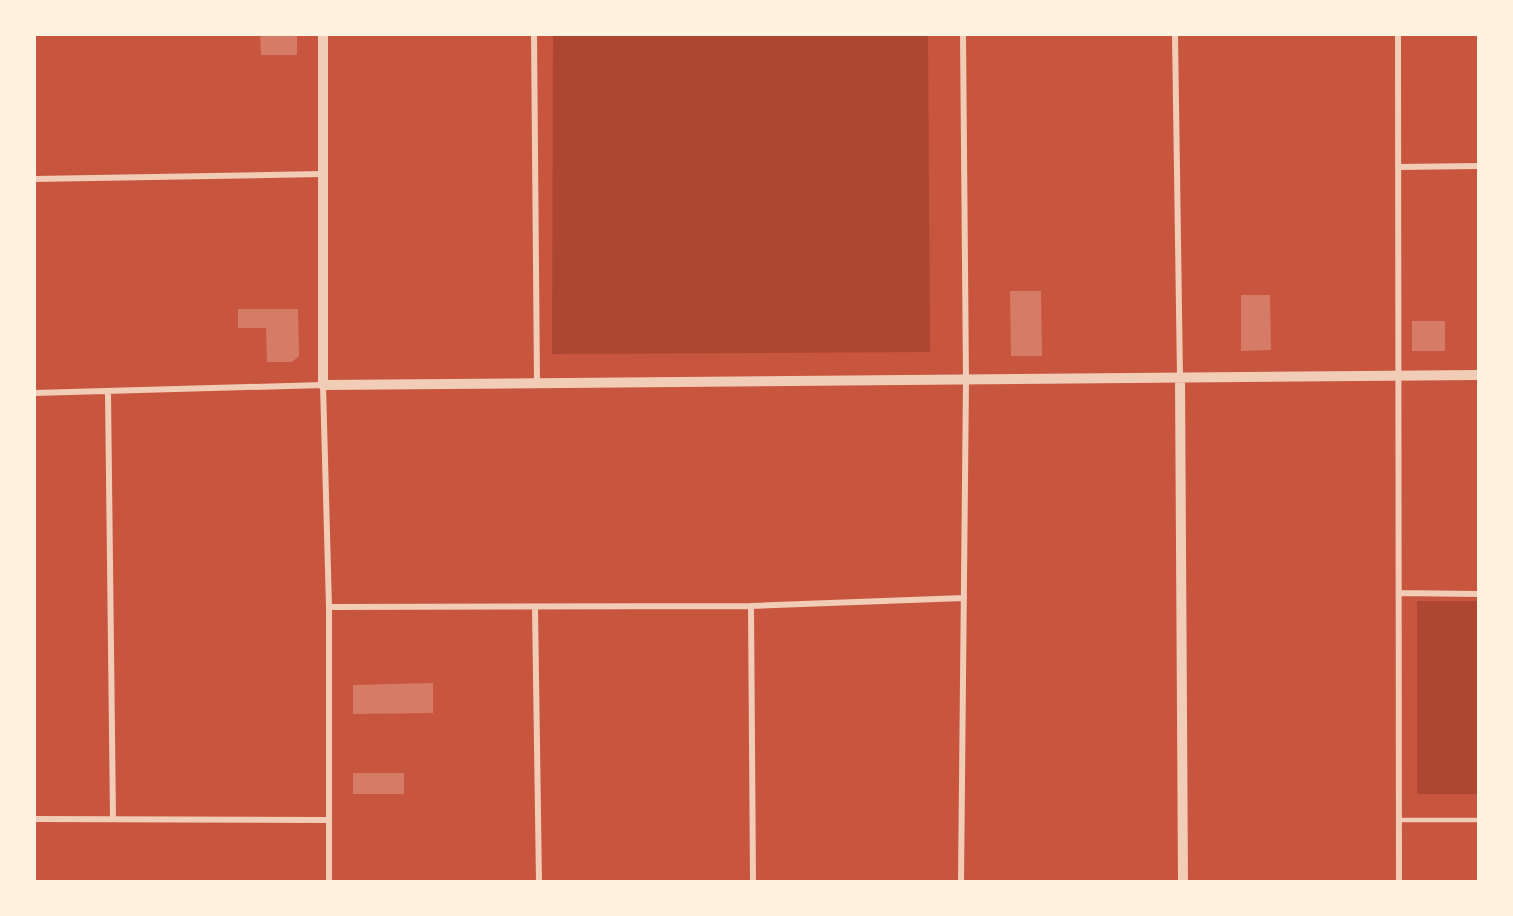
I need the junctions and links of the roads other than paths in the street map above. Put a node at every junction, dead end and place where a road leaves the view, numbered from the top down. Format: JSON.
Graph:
{"nodes":[{"id":1,"x":323,"y":34,"type":"edge"},
{"id":2,"x":534,"y":34,"type":"edge"},
{"id":3,"x":963,"y":34,"type":"edge"},
{"id":4,"x":1175,"y":34,"type":"edge"},
{"id":5,"x":1398,"y":34,"type":"edge"},
{"id":6,"x":1479,"y":166,"type":"edge"},
{"id":7,"x":1398,"y":167,"type":"junction"},
{"id":8,"x":323,"y":174,"type":"junction"},
{"id":9,"x":34,"y":179,"type":"edge"},
{"id":10,"x":1479,"y":375,"type":"edge"},
{"id":11,"x":1398,"y":376,"type":"junction"},
{"id":12,"x":1180,"y":378,"type":"junction"},
{"id":13,"x":966,"y":380,"type":"junction"},
{"id":14,"x":537,"y":383,"type":"junction"},
{"id":15,"x":323,"y":385,"type":"junction"},
{"id":16,"x":108,"y":392,"type":"junction"},
{"id":17,"x":34,"y":393,"type":"edge"},
{"id":18,"x":1399,"y":593,"type":"junction"},
{"id":19,"x":1479,"y":594,"type":"edge"},
{"id":20,"x":964,"y":598,"type":"junction"},
{"id":21,"x":751,"y":606,"type":"junction"},
{"id":22,"x":329,"y":607,"type":"junction"},
{"id":23,"x":535,"y":608,"type":"junction"},
{"id":24,"x":34,"y":819,"type":"edge"},
{"id":25,"x":113,"y":819,"type":"junction"},
{"id":26,"x":329,"y":820,"type":"junction"},
{"id":27,"x":1399,"y":820,"type":"junction"},
{"id":28,"x":1479,"y":820,"type":"edge"},
{"id":29,"x":329,"y":882,"type":"edge"},
{"id":30,"x":539,"y":882,"type":"edge"},
{"id":31,"x":753,"y":882,"type":"edge"},
{"id":32,"x":961,"y":882,"type":"edge"},
{"id":33,"x":1184,"y":882,"type":"edge"},
{"id":34,"x":1400,"y":882,"type":"edge"}],
"edges":[{"from":1,"to":8,"type":"street"},
{"from":2,"to":14,"type":"street"},
{"from":3,"to":13,"type":"street"},
{"from":4,"to":12,"type":"street"},
{"from":5,"to":7,"type":"street"},
{"from":6,"to":7,"type":"street"},
{"from":7,"to":11,"type":"street"},
{"from":8,"to":9,"type":"street"},
{"from":8,"to":15,"type":"street"},
{"from":10,"to":11,"type":"street"},
{"from":11,"to":12,"type":"street"},
{"from":11,"to":18,"type":"street"},
{"from":12,"to":13,"type":"street"},
{"from":12,"to":33,"type":"street"},
{"from":13,"to":14,"type":"street"},
{"from":13,"to":20,"type":"street"},
{"from":14,"to":15,"type":"street"},
{"from":15,"to":16,"type":"street"},
{"from":15,"to":22,"type":"street"},
{"from":16,"to":17,"type":"street"},
{"from":16,"to":25,"type":"street"},
{"from":18,"to":19,"type":"street"},
{"from":18,"to":27,"type":"street"},
{"from":20,"to":21,"type":"street"},
{"from":20,"to":32,"type":"street"},
{"from":21,"to":23,"type":"street"},
{"from":21,"to":31,"type":"street"},
{"from":22,"to":23,"type":"street"},
{"from":22,"to":26,"type":"street"},
{"from":23,"to":30,"type":"street"},
{"from":24,"to":25,"type":"street"},
{"from":25,"to":26,"type":"street"},
{"from":26,"to":29,"type":"street"},
{"from":27,"to":28,"type":"lane"},
{"from":27,"to":34,"type":"street"}]}
